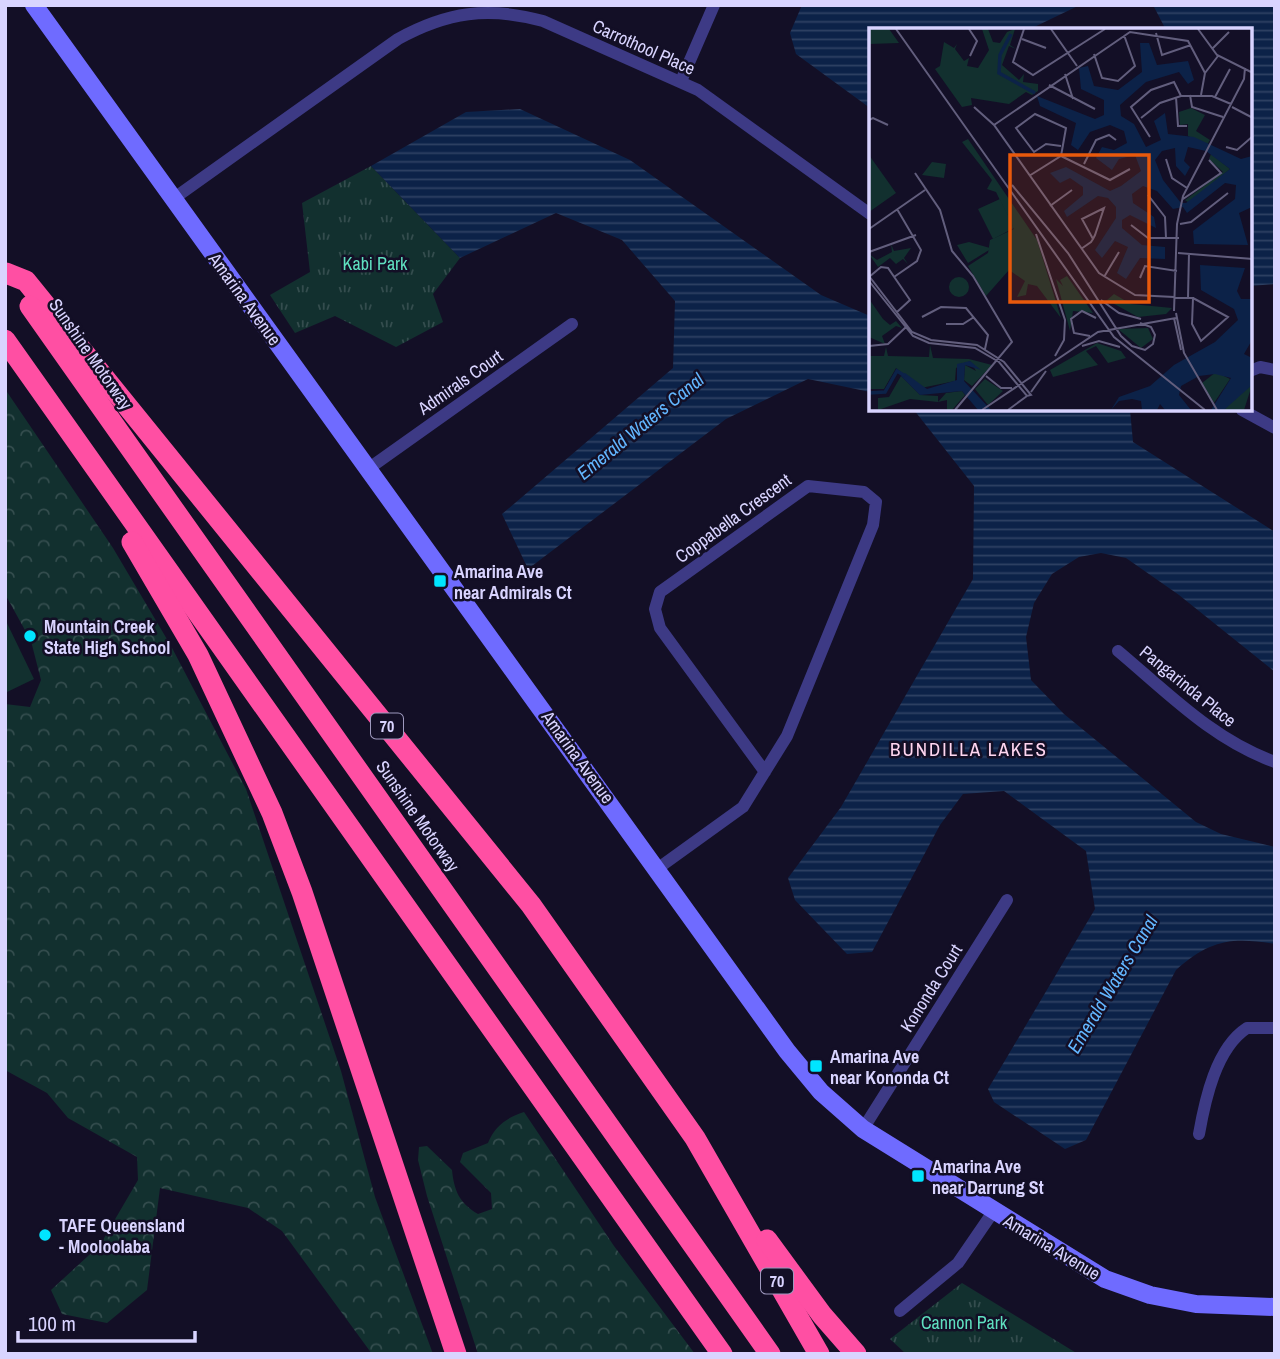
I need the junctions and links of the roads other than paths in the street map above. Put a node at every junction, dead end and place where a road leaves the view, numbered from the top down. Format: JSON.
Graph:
{"nodes":[{"id":1,"x":34,"y":5,"type":"edge"},
{"id":2,"x":715,"y":5,"type":"edge"},
{"id":3,"x":468,"y":9,"type":"edge"},
{"id":4,"x":681,"y":81,"type":"junction"},
{"id":5,"x":173,"y":199,"type":"junction"},
{"id":6,"x":869,"y":213,"type":"edge"},
{"id":7,"x":6,"y":272,"type":"edge"},
{"id":8,"x":572,"y":324,"type":"dead end"},
{"id":9,"x":5,"y":340,"type":"edge"},
{"id":10,"x":1252,"y":370,"type":"edge"},
{"id":11,"x":1275,"y":370,"type":"edge"},
{"id":12,"x":1244,"y":411,"type":"edge"},
{"id":13,"x":1275,"y":428,"type":"edge"},
{"id":14,"x":368,"y":469,"type":"junction"},
{"id":15,"x":110,"y":489,"type":"junction"},
{"id":16,"x":1118,"y":651,"type":"dead end"},
{"id":17,"x":1275,"y":762,"type":"edge"},
{"id":18,"x":765,"y":772,"type":"junction"},
{"id":19,"x":657,"y":869,"type":"junction"},
{"id":20,"x":1007,"y":900,"type":"dead end"},
{"id":21,"x":1275,"y":1028,"type":"edge"},
{"id":22,"x":863,"y":1129,"type":"junction"},
{"id":23,"x":1199,"y":1134,"type":"dead end"},
{"id":24,"x":736,"y":1208,"type":"junction"},
{"id":25,"x":993,"y":1212,"type":"junction"},
{"id":26,"x":1275,"y":1307,"type":"edge"},
{"id":27,"x":900,"y":1311,"type":"dead end"},
{"id":28,"x":456,"y":1354,"type":"edge"},
{"id":29,"x":722,"y":1354,"type":"edge"},
{"id":30,"x":770,"y":1354,"type":"edge"},
{"id":31,"x":819,"y":1354,"type":"edge"},
{"id":32,"x":856,"y":1354,"type":"edge"}],
"edges":[{"from":1,"to":5,"type":"street","name":"Amarina Avenue"},
{"from":2,"to":4,"type":"street"},
{"from":3,"to":4,"type":"street","name":"Carrothool Place"},
{"from":3,"to":5,"type":"street","name":"Carrothool Place"},
{"from":4,"to":6,"type":"street","name":"Carrothool Place"},
{"from":5,"to":14,"type":"street","name":"Amarina Avenue"},
{"from":7,"to":24,"type":"highway","number":"70"},
{"from":7,"to":30,"type":"highway","name":"Sunshine Motorway"},
{"from":8,"to":14,"type":"street","name":"Admirals Court"},
{"from":9,"to":15,"type":"highway"},
{"from":10,"to":11,"type":"street"},
{"from":12,"to":13,"type":"street"},
{"from":14,"to":19,"type":"street","name":"Amarina Avenue"},
{"from":15,"to":28,"type":"highway"},
{"from":15,"to":29,"type":"highway"},
{"from":16,"to":17,"type":"street","name":"Pangarinda Place"},
{"from":18,"to":18,"type":"street","name":"Coppabella Crescent"},
{"from":18,"to":19,"type":"street","name":"Coppabella Crescent"},
{"from":19,"to":22,"type":"street","name":"Amarina Avenue"},
{"from":20,"to":22,"type":"street","name":"Kononda Court"},
{"from":21,"to":23,"type":"street"},
{"from":22,"to":25,"type":"street","name":"Amarina Avenue"},
{"from":24,"to":31,"type":"highway","number":"70"},
{"from":24,"to":32,"type":"highway"},
{"from":25,"to":26,"type":"street","name":"Amarina Avenue"},
{"from":25,"to":27,"type":"street"}]}
